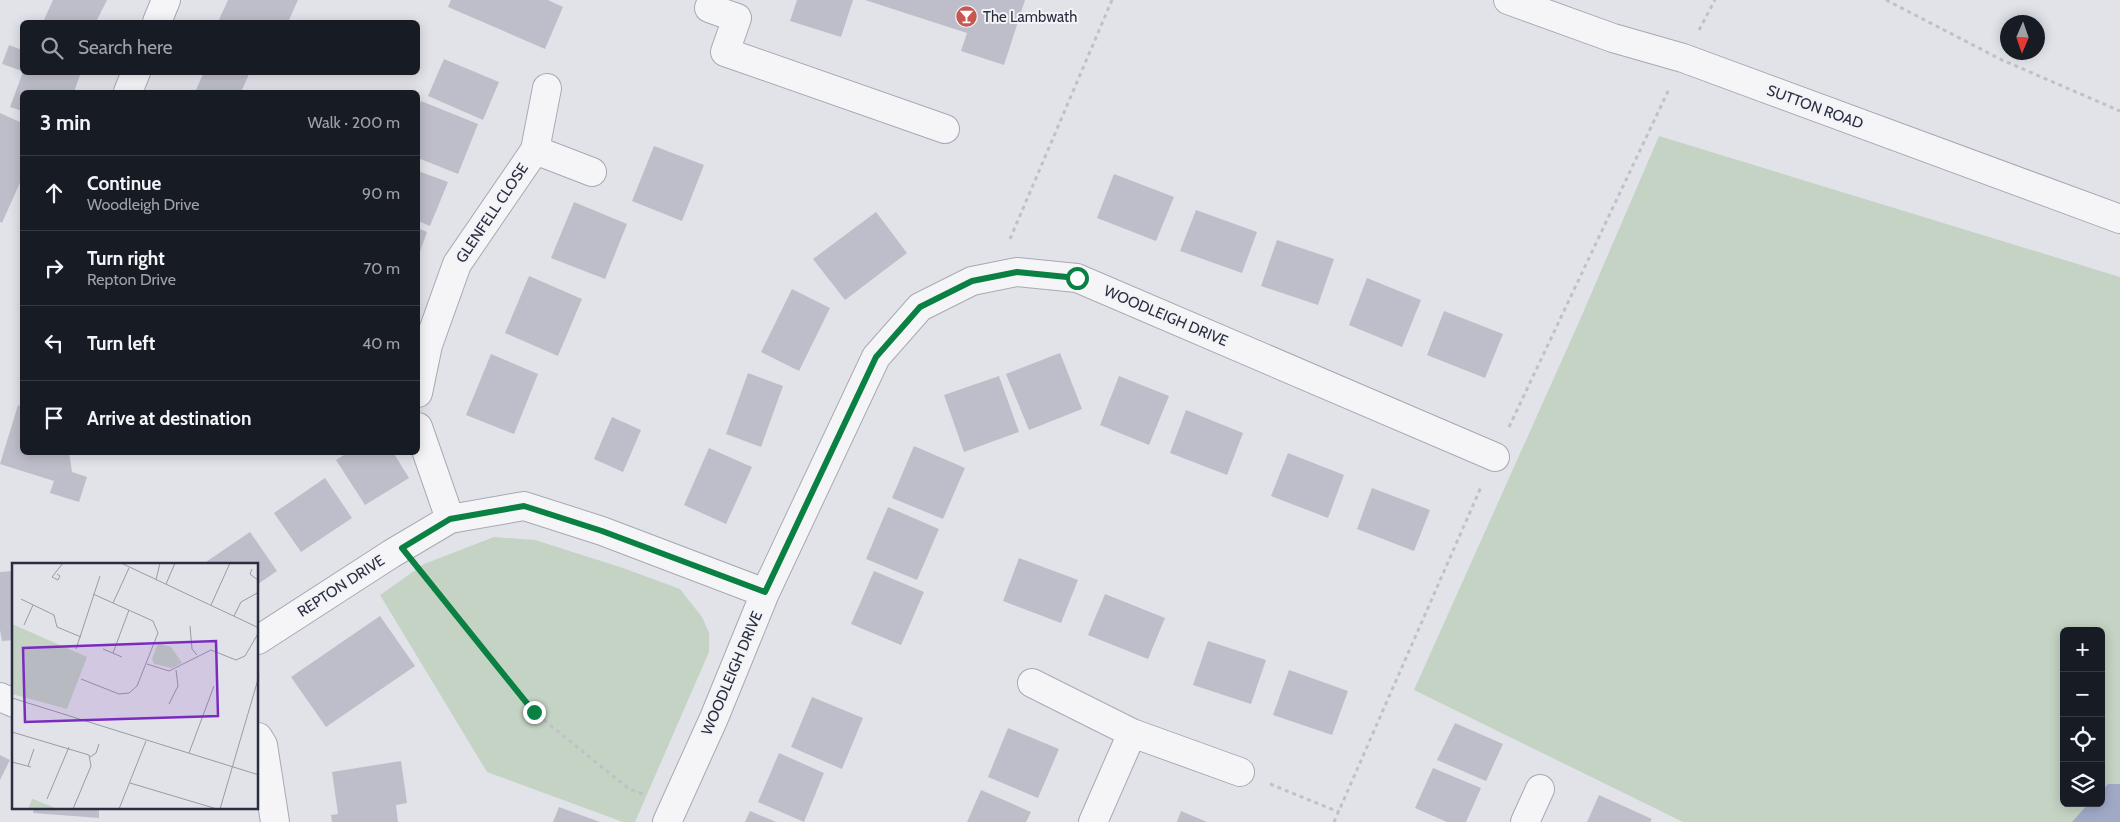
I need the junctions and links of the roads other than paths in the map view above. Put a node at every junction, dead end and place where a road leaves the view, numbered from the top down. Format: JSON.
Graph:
{"nodes":[{"id":1,"x":166,"y":0,"type":"edge"},
{"id":2,"x":712,"y":0,"type":"edge"},
{"id":3,"x":1508,"y":0,"type":"edge"},
{"id":4,"x":158,"y":20,"type":"edge"},
{"id":5,"x":135,"y":75,"type":"edge"},
{"id":6,"x":547,"y":88,"type":"dead end"},
{"id":7,"x":129,"y":90,"type":"edge"},
{"id":8,"x":945,"y":129,"type":"dead end"},
{"id":9,"x":535,"y":150,"type":"junction"},
{"id":10,"x":592,"y":172,"type":"dead end"},
{"id":11,"x":2120,"y":219,"type":"edge"},
{"id":12,"x":420,"y":383,"type":"edge"},
{"id":13,"x":420,"y":433,"type":"edge"},
{"id":14,"x":1495,"y":457,"type":"dead end"},
{"id":15,"x":450,"y":519,"type":"junction"},
{"id":16,"x":765,"y":592,"type":"junction"},
{"id":17,"x":259,"y":639,"type":"edge"},
{"id":18,"x":1032,"y":683,"type":"dead end"},
{"id":19,"x":0,"y":697,"type":"edge"},
{"id":20,"x":12,"y":702,"type":"edge"},
{"id":21,"x":1132,"y":733,"type":"junction"},
{"id":22,"x":259,"y":739,"type":"edge"},
{"id":23,"x":1240,"y":772,"type":"road end"},
{"id":24,"x":1540,"y":789,"type":"dead end"},
{"id":25,"x":670,"y":814,"type":"edge"},
{"id":26,"x":275,"y":822,"type":"edge"},
{"id":27,"x":1094,"y":822,"type":"edge"},
{"id":28,"x":1525,"y":822,"type":"edge"}],
"edges":[{"from":1,"to":4,"type":"street"},
{"from":2,"to":8,"type":"street"},
{"from":3,"to":11,"type":"street","name":"SUTTON ROAD"},
{"from":5,"to":7,"type":"street"},
{"from":6,"to":9,"type":"street","name":"GLENFELL CLOSE"},
{"from":9,"to":10,"type":"street","name":"GLENFELL CLOSE"},
{"from":9,"to":12,"type":"street","name":"GLENFELL CLOSE"},
{"from":13,"to":15,"type":"street"},
{"from":14,"to":16,"type":"street","name":"WOODLEIGH DRIVE"},
{"from":15,"to":16,"type":"street","name":"REPTON DRIVE"},
{"from":15,"to":17,"type":"street","name":"REPTON DRIVE"},
{"from":16,"to":25,"type":"street","name":"WOODLEIGH DRIVE"},
{"from":18,"to":21,"type":"street"},
{"from":19,"to":20,"type":"street"},
{"from":21,"to":23,"type":"street"},
{"from":21,"to":27,"type":"street"},
{"from":22,"to":26,"type":"street"},
{"from":24,"to":28,"type":"street"}]}
